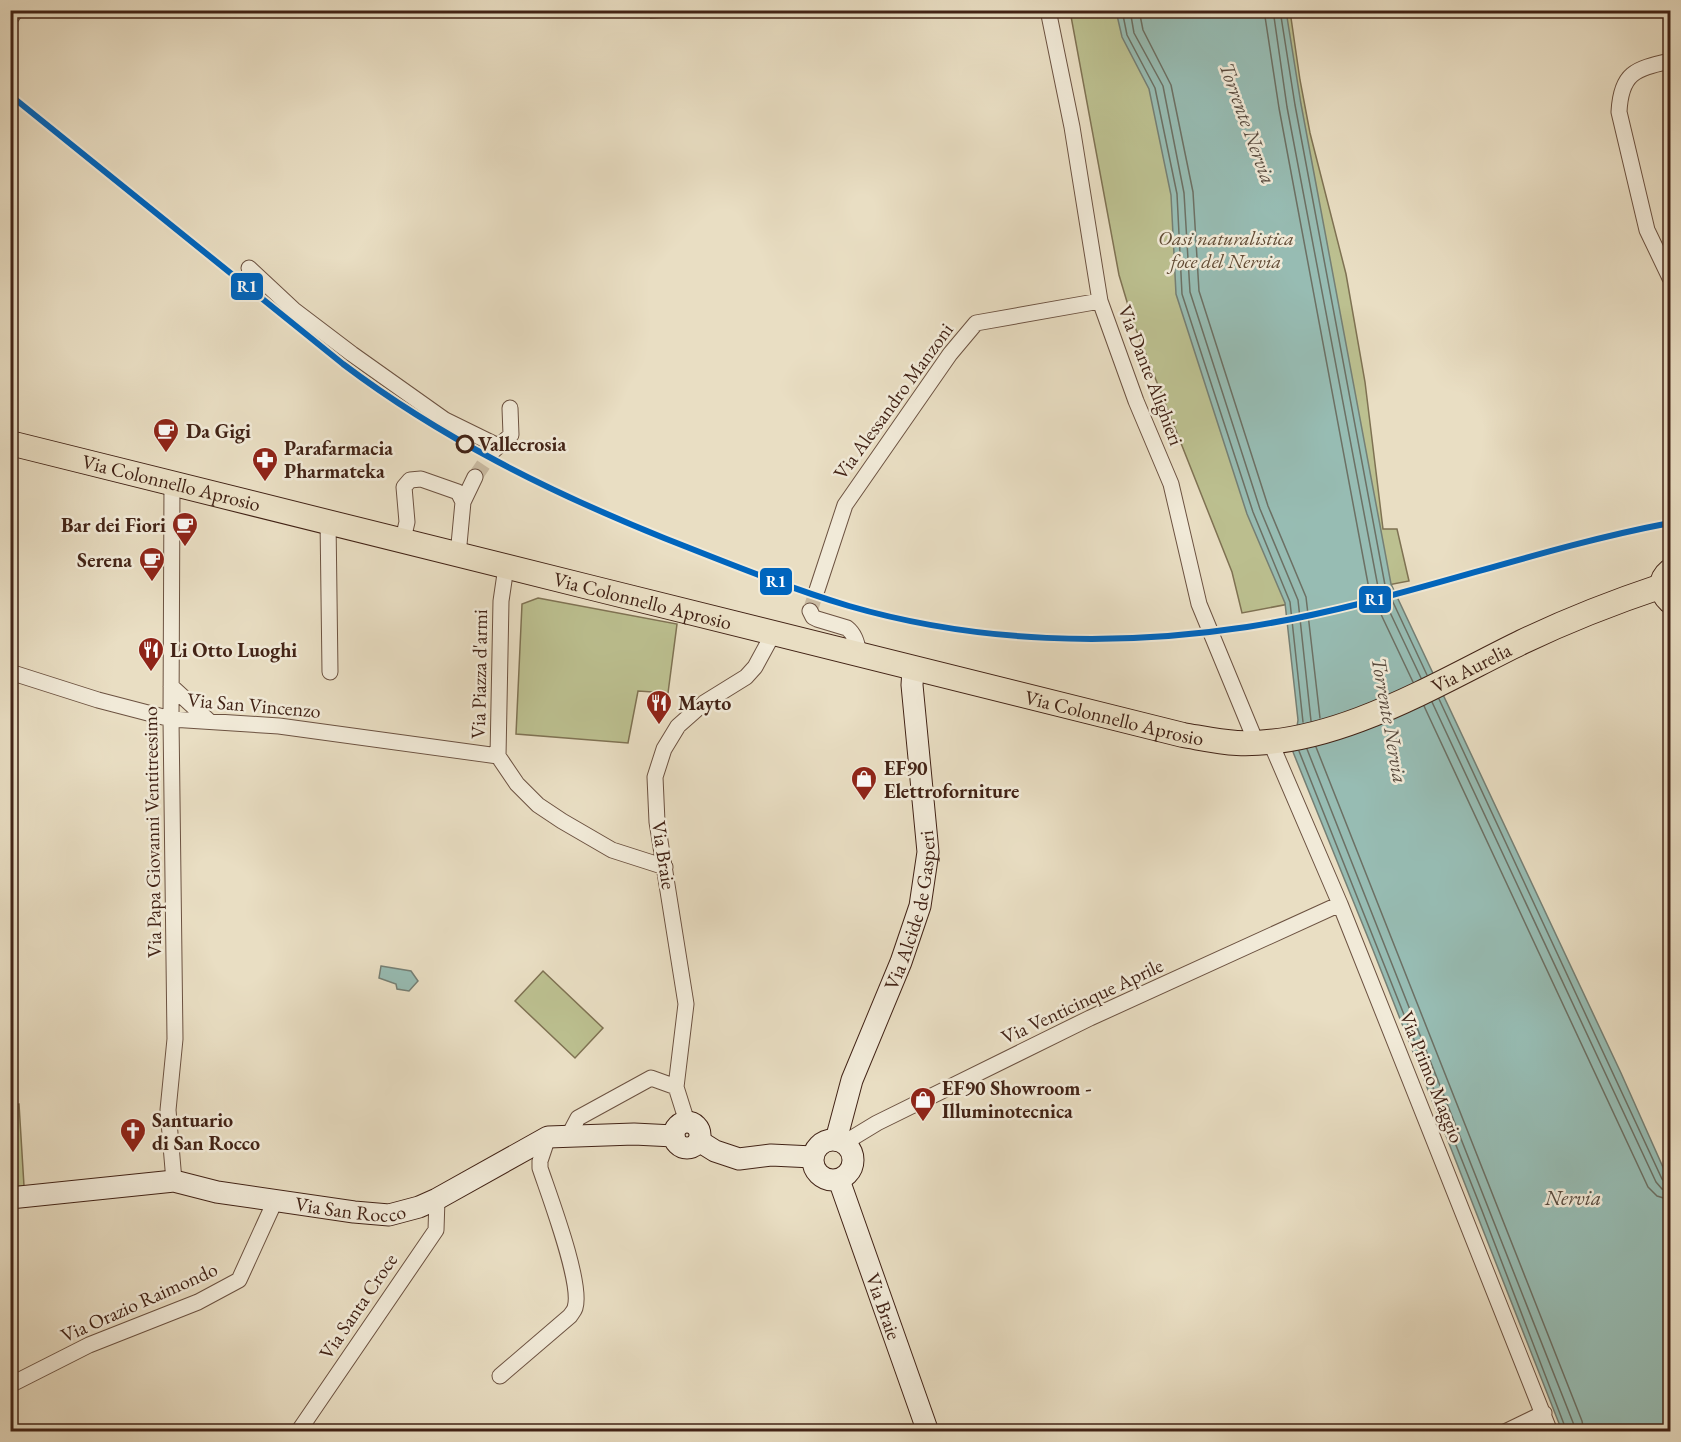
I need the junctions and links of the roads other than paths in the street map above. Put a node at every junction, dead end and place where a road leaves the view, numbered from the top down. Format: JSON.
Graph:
{"nodes":[{"id":1,"x":16,"y":10,"type":"edge"},
{"id":2,"x":1048,"y":10,"type":"edge"},
{"id":3,"x":10,"y":18,"type":"edge"},
{"id":4,"x":1671,"y":61,"type":"edge"},
{"id":5,"x":249,"y":268,"type":"dead end"},
{"id":6,"x":1671,"y":278,"type":"edge"},
{"id":7,"x":1100,"y":301,"type":"junction"},
{"id":8,"x":510,"y":408,"type":"dead end"},
{"id":9,"x":10,"y":443,"type":"edge"},
{"id":10,"x":475,"y":477,"type":"tunnel mouth"},
{"id":11,"x":172,"y":482,"type":"junction"},
{"id":12,"x":463,"y":502,"type":"junction"},
{"id":13,"x":328,"y":520,"type":"junction"},
{"id":14,"x":403,"y":539,"type":"junction"},
{"id":15,"x":458,"y":555,"type":"junction"},
{"id":16,"x":506,"y":567,"type":"junction"},
{"id":17,"x":817,"y":590,"type":"tunnel mouth"},
{"id":18,"x":1669,"y":592,"type":"edge"},
{"id":19,"x":810,"y":611,"type":"dead end"},
{"id":20,"x":773,"y":634,"type":"junction"},
{"id":21,"x":860,"y":656,"type":"junction"},
{"id":22,"x":913,"y":670,"type":"junction"},
{"id":23,"x":10,"y":672,"type":"edge"},
{"id":24,"x":330,"y":672,"type":"dead end"},
{"id":25,"x":171,"y":686,"type":"junction"},
{"id":26,"x":171,"y":719,"type":"junction"},
{"id":27,"x":209,"y":721,"type":"junction"},
{"id":28,"x":1268,"y":741,"type":"junction"},
{"id":29,"x":498,"y":756,"type":"junction"},
{"id":30,"x":666,"y":867,"type":"junction"},
{"id":31,"x":1340,"y":904,"type":"junction"},
{"id":32,"x":676,"y":1087,"type":"junction"},
{"id":33,"x":680,"y":1129,"type":"junction"},
{"id":34,"x":569,"y":1135,"type":"junction"},
{"id":35,"x":548,"y":1137,"type":"junction"},
{"id":36,"x":841,"y":1141,"type":"junction"},
{"id":37,"x":813,"y":1157,"type":"junction"},
{"id":38,"x":839,"y":1180,"type":"junction"},
{"id":39,"x":174,"y":1181,"type":"junction"},
{"id":40,"x":10,"y":1198,"type":"edge"},
{"id":41,"x":437,"y":1199,"type":"junction"},
{"id":42,"x":275,"y":1201,"type":"junction"},
{"id":43,"x":500,"y":1376,"type":"dead end"},
{"id":44,"x":10,"y":1385,"type":"edge"},
{"id":45,"x":1544,"y":1413,"type":"junction"},
{"id":46,"x":298,"y":1431,"type":"edge"},
{"id":47,"x":928,"y":1431,"type":"edge"},
{"id":48,"x":1505,"y":1431,"type":"edge"},
{"id":49,"x":1550,"y":1431,"type":"edge"}],
"edges":[{"from":1,"to":3,"type":"street"},
{"from":2,"to":7,"type":"street","name":"Via Dante Alighieri"},
{"from":4,"to":6,"type":"street"},
{"from":5,"to":8,"type":"street"},
{"from":7,"to":17,"type":"street","name":"Via Alessandro Manzoni"},
{"from":7,"to":28,"type":"street","name":"Via Dante Alighieri"},
{"from":9,"to":11,"type":"main road","name":"Via Colonnello Aprosio"},
{"from":10,"to":12,"type":"street"},
{"from":11,"to":13,"type":"main road","name":"Via Colonnello Aprosio"},
{"from":11,"to":25,"type":"street","name":"Via Papa Giovanni Ventitreesimo"},
{"from":12,"to":14,"type":"street"},
{"from":12,"to":15,"type":"street"},
{"from":13,"to":14,"type":"main road","name":"Via Colonnello Aprosio"},
{"from":13,"to":24,"type":"street"},
{"from":14,"to":15,"type":"main road","name":"Via Colonnello Aprosio"},
{"from":15,"to":16,"type":"main road","name":"Via Colonnello Aprosio"},
{"from":16,"to":20,"type":"main road","name":"Via Colonnello Aprosio"},
{"from":16,"to":29,"type":"street","name":"Via Piazza d'armi"},
{"from":18,"to":28,"type":"main road","name":"Via Aurelia"},
{"from":19,"to":21,"type":"street"},
{"from":20,"to":21,"type":"main road","name":"Via Colonnello Aprosio"},
{"from":20,"to":30,"type":"street","name":"Via Braie"},
{"from":21,"to":22,"type":"main road","name":"Via Colonnello Aprosio"},
{"from":22,"to":28,"type":"main road","name":"Via Colonnello Aprosio"},
{"from":22,"to":36,"type":"street","name":"Via Alcide de Gasperi"},
{"from":23,"to":26,"type":"street","name":"Via San Vincenzo"},
{"from":25,"to":26,"type":"street","name":"Via Papa Giovanni Ventitreesimo"},
{"from":25,"to":27,"type":"street"},
{"from":26,"to":27,"type":"street","name":"Via San Vincenzo"},
{"from":26,"to":39,"type":"street","name":"Via Papa Giovanni Ventitreesimo"},
{"from":27,"to":29,"type":"street","name":"Via San Vincenzo"},
{"from":28,"to":31,"type":"street","name":"Via Primo Maggio"},
{"from":29,"to":30,"type":"street","name":"Via Piazza d'armi"},
{"from":30,"to":32,"type":"street","name":"Via Braie"},
{"from":31,"to":36,"type":"street","name":"Via Venticinque Aprile"},
{"from":31,"to":45,"type":"street","name":"Via Primo Maggio"},
{"from":32,"to":33,"type":"street","name":"Via Braie"},
{"from":32,"to":34,"type":"street"},
{"from":33,"to":34,"type":"street","name":"Via San Rocco"},
{"from":33,"to":37,"type":"street"},
{"from":34,"to":35,"type":"street","name":"Via San Rocco"},
{"from":35,"to":41,"type":"street","name":"Via San Rocco"},
{"from":35,"to":43,"type":"street"},
{"from":36,"to":37,"type":"street"},
{"from":36,"to":38,"type":"street"},
{"from":37,"to":38,"type":"street"},
{"from":38,"to":47,"type":"street","name":"Via Braie"},
{"from":39,"to":40,"type":"street","name":"Via San Rocco"},
{"from":39,"to":42,"type":"street","name":"Via San Rocco"},
{"from":41,"to":42,"type":"street","name":"Via San Rocco"},
{"from":41,"to":46,"type":"street","name":"Via Santa Croce"},
{"from":42,"to":44,"type":"street","name":"Via Orazio Raimondo"},
{"from":45,"to":48,"type":"street"},
{"from":45,"to":49,"type":"street","name":"Via Primo Maggio"}]}
